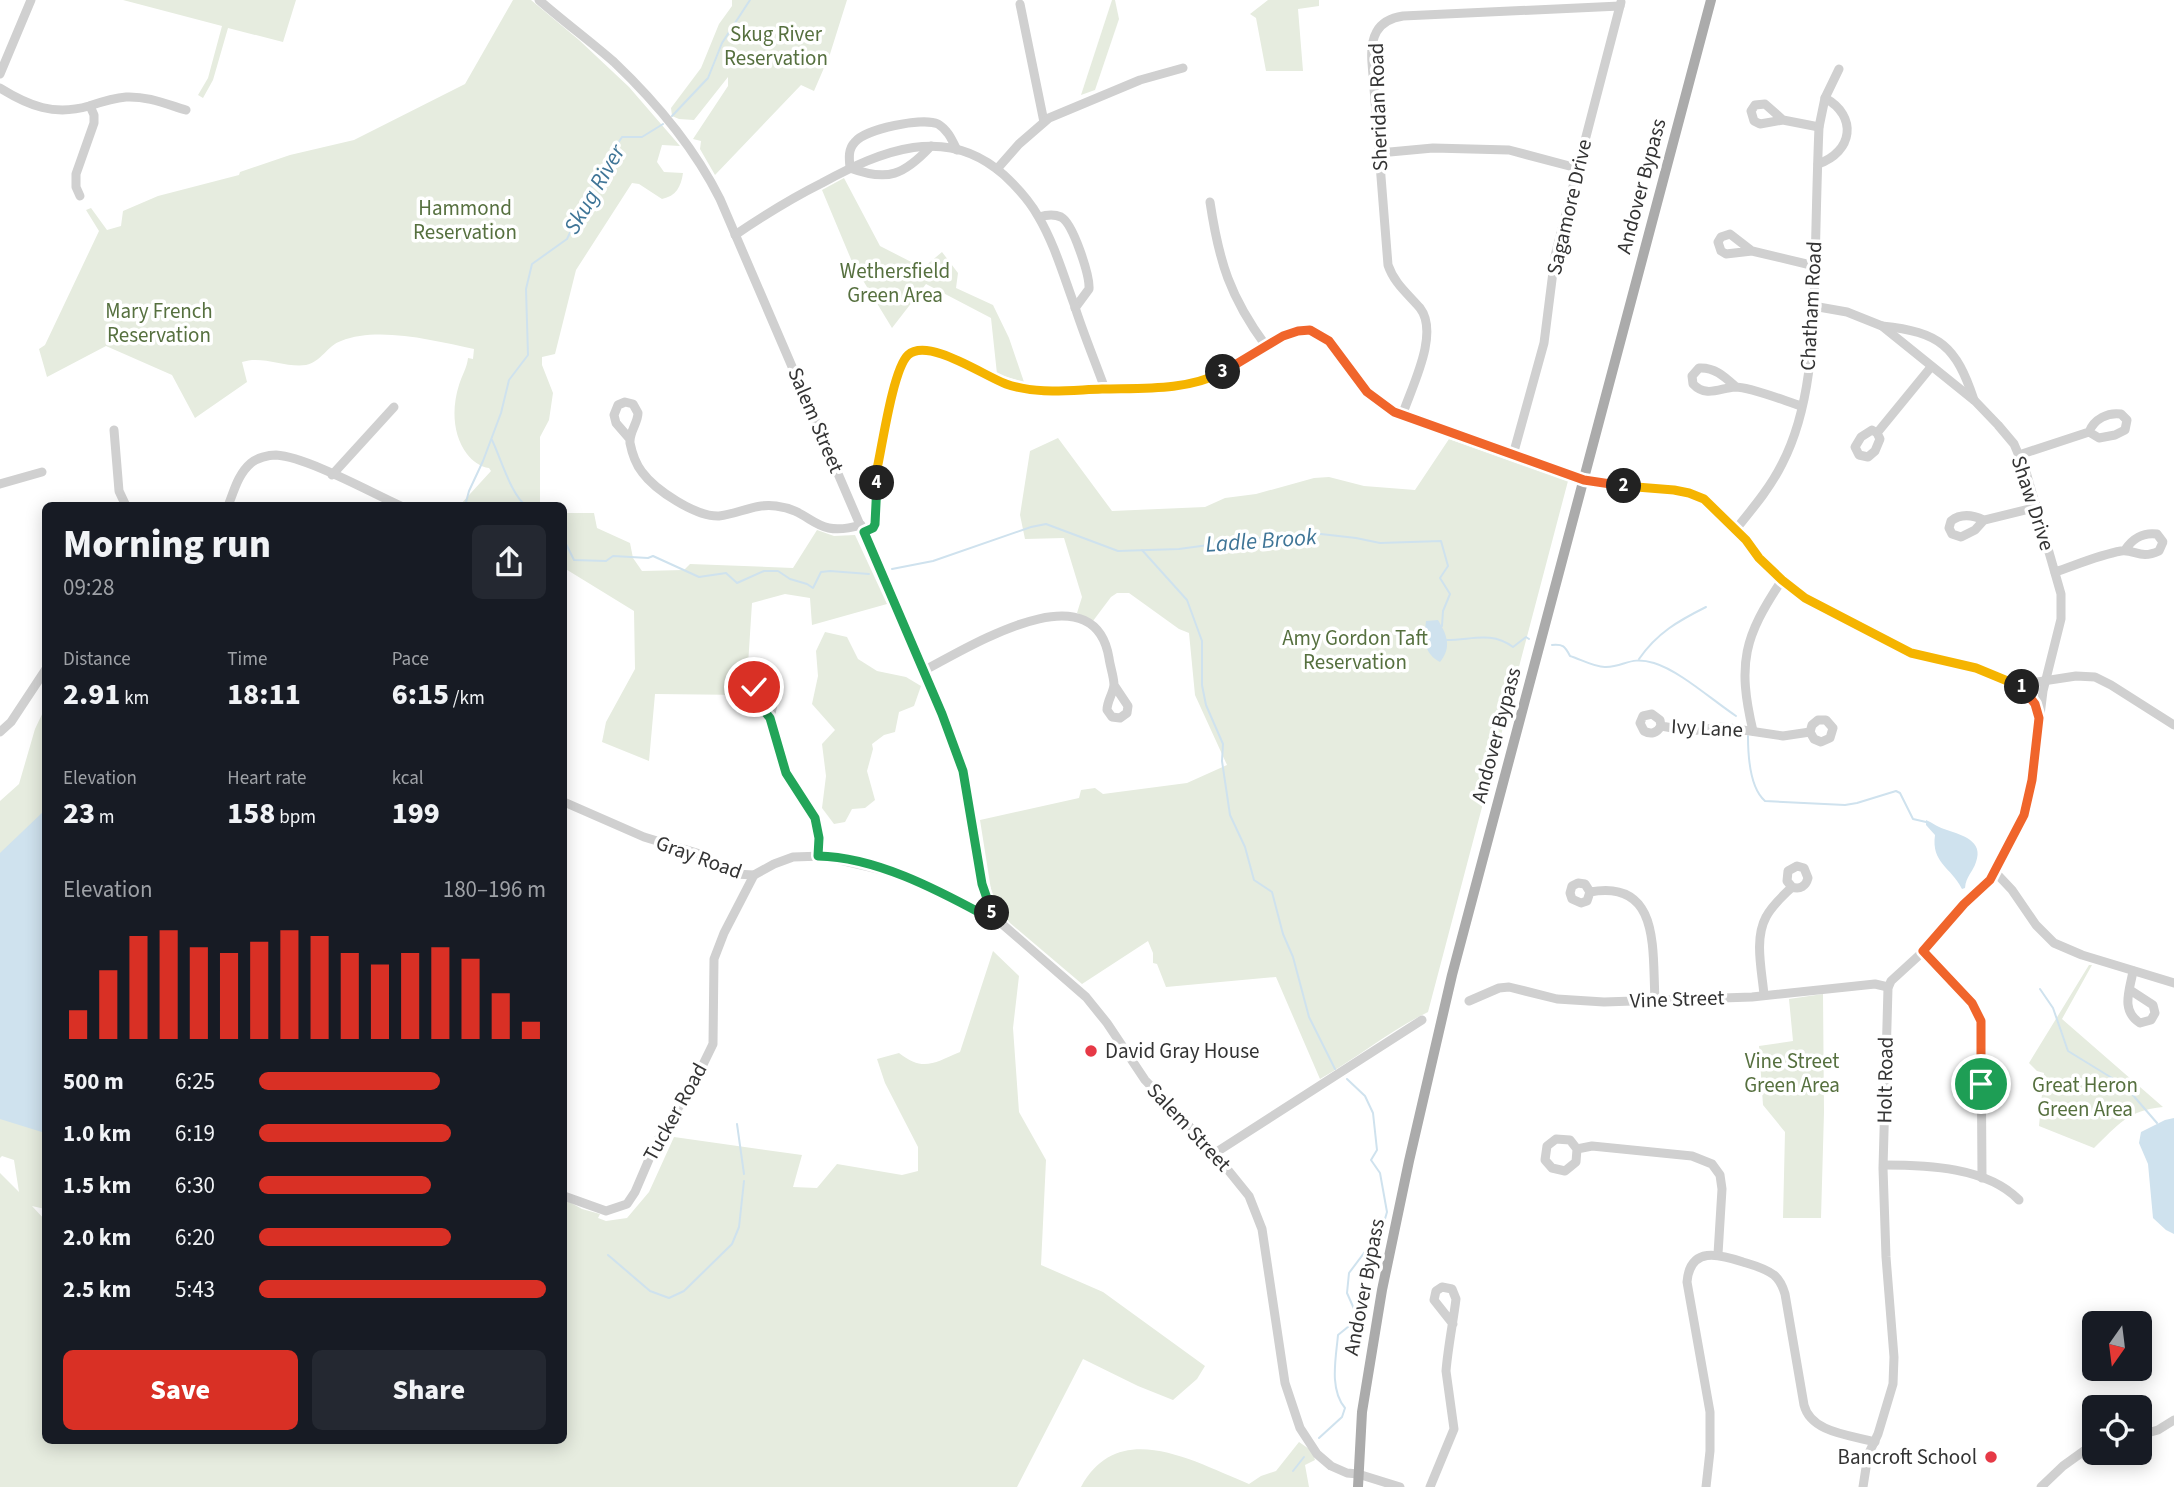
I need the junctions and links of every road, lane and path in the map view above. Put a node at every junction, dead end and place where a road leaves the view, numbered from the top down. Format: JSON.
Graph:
{"nodes":[{"id":1,"x":31,"y":0,"type":"edge"},
{"id":2,"x":538,"y":0,"type":"edge"},
{"id":3,"x":1711,"y":0,"type":"edge"},
{"id":4,"x":1621,"y":3,"type":"edge"},
{"id":5,"x":1020,"y":4,"type":"dead end"},
{"id":6,"x":1183,"y":68,"type":"dead end"},
{"id":7,"x":1839,"y":69,"type":"dead end"},
{"id":8,"x":0,"y":74,"type":"edge"},
{"id":9,"x":0,"y":88,"type":"edge"},
{"id":10,"x":1825,"y":98,"type":"junction"},
{"id":11,"x":90,"y":106,"type":"junction"},
{"id":12,"x":186,"y":110,"type":"dead end"},
{"id":13,"x":1783,"y":120,"type":"dead end"},
{"id":14,"x":1044,"y":122,"type":"junction"},
{"id":15,"x":1819,"y":127,"type":"junction"},
{"id":16,"x":931,"y":146,"type":"junction"},
{"id":17,"x":957,"y":150,"type":"junction"},
{"id":18,"x":1379,"y":153,"type":"junction"},
{"id":19,"x":1818,"y":164,"type":"junction"},
{"id":20,"x":850,"y":167,"type":"junction"},
{"id":21,"x":1577,"y":168,"type":"junction"},
{"id":22,"x":997,"y":169,"type":"junction"},
{"id":23,"x":80,"y":196,"type":"dead end"},
{"id":24,"x":1210,"y":202,"type":"dead end"},
{"id":25,"x":1039,"y":217,"type":"junction"},
{"id":26,"x":735,"y":235,"type":"junction"},
{"id":27,"x":1752,"y":251,"type":"dead end"},
{"id":28,"x":1815,"y":266,"type":"junction"},
{"id":29,"x":1814,"y":306,"type":"junction"},
{"id":30,"x":1075,"y":309,"type":"junction"},
{"id":31,"x":1882,"y":326,"type":"junction"},
{"id":32,"x":1266,"y":346,"type":"junction"},
{"id":33,"x":1931,"y":367,"type":"junction"},
{"id":34,"x":1736,"y":387,"type":"dead end"},
{"id":35,"x":1105,"y":389,"type":"junction"},
{"id":36,"x":1975,"y":401,"type":"junction"},
{"id":37,"x":1801,"y":406,"type":"junction"},
{"id":38,"x":394,"y":407,"type":"dead end"},
{"id":39,"x":1402,"y":416,"type":"junction"},
{"id":40,"x":114,"y":430,"type":"dead end"},
{"id":41,"x":2089,"y":432,"type":"dead end"},
{"id":42,"x":1877,"y":433,"type":"dead end"},
{"id":43,"x":629,"y":438,"type":"dead end"},
{"id":44,"x":1513,"y":455,"type":"junction"},
{"id":45,"x":2020,"y":455,"type":"junction"},
{"id":46,"x":42,"y":472,"type":"dead end"},
{"id":47,"x":332,"y":475,"type":"junction"},
{"id":48,"x":1584,"y":480,"type":"junction"},
{"id":49,"x":0,"y":484,"type":"edge"},
{"id":50,"x":124,"y":502,"type":"edge"},
{"id":51,"x":230,"y":502,"type":"edge"},
{"id":52,"x":392,"y":502,"type":"edge"},
{"id":53,"x":2038,"y":507,"type":"junction"},
{"id":54,"x":1984,"y":520,"type":"dead end"},
{"id":55,"x":862,"y":528,"type":"junction"},
{"id":56,"x":1736,"y":529,"type":"junction"},
{"id":57,"x":2124,"y":550,"type":"dead end"},
{"id":58,"x":2055,"y":572,"type":"junction"},
{"id":59,"x":1782,"y":580,"type":"junction"},
{"id":60,"x":923,"y":671,"type":"junction"},
{"id":61,"x":42,"y":675,"type":"edge"},
{"id":62,"x":2015,"y":682,"type":"junction"},
{"id":63,"x":2045,"y":682,"type":"junction"},
{"id":64,"x":1114,"y":685,"type":"dead end"},
{"id":65,"x":770,"y":718,"type":"dead end"},
{"id":66,"x":2039,"y":718,"type":"junction"},
{"id":67,"x":2174,"y":725,"type":"edge"},
{"id":68,"x":1661,"y":726,"type":"dead end"},
{"id":69,"x":1753,"y":730,"type":"junction"},
{"id":70,"x":0,"y":732,"type":"edge"},
{"id":71,"x":1810,"y":732,"type":"dead end"},
{"id":72,"x":567,"y":803,"type":"edge"},
{"id":73,"x":818,"y":856,"type":"junction"},
{"id":74,"x":1996,"y":873,"type":"junction"},
{"id":75,"x":754,"y":875,"type":"junction"},
{"id":76,"x":1791,"y":887,"type":"dead end"},
{"id":77,"x":1590,"y":892,"type":"dead end"},
{"id":78,"x":994,"y":917,"type":"junction"},
{"id":79,"x":1923,"y":951,"type":"junction"},
{"id":80,"x":2133,"y":971,"type":"junction"},
{"id":81,"x":2174,"y":983,"type":"edge"},
{"id":82,"x":1888,"y":987,"type":"junction"},
{"id":83,"x":2130,"y":990,"type":"dead end"},
{"id":84,"x":1764,"y":995,"type":"junction"},
{"id":85,"x":1655,"y":998,"type":"junction"},
{"id":86,"x":1469,"y":1001,"type":"dead end"},
{"id":87,"x":1422,"y":1020,"type":"dead end"},
{"id":88,"x":1577,"y":1149,"type":"dead end"},
{"id":89,"x":1214,"y":1153,"type":"junction"},
{"id":90,"x":1884,"y":1165,"type":"junction"},
{"id":91,"x":1982,"y":1178,"type":"junction"},
{"id":92,"x":567,"y":1197,"type":"edge"},
{"id":93,"x":2020,"y":1200,"type":"dead end"},
{"id":94,"x":1718,"y":1254,"type":"junction"},
{"id":95,"x":1453,"y":1324,"type":"dead end"},
{"id":96,"x":2174,"y":1420,"type":"edge"},
{"id":97,"x":2152,"y":1432,"type":"edge"},
{"id":98,"x":1875,"y":1442,"type":"junction"},
{"id":99,"x":2082,"y":1452,"type":"edge"},
{"id":100,"x":1358,"y":1474,"type":"junction"},
{"id":101,"x":1358,"y":1487,"type":"edge"},
{"id":102,"x":1400,"y":1487,"type":"edge"},
{"id":103,"x":1430,"y":1487,"type":"edge"},
{"id":104,"x":1706,"y":1487,"type":"edge"},
{"id":105,"x":1863,"y":1487,"type":"edge"},
{"id":106,"x":2040,"y":1487,"type":"edge"}],
"edges":[{"from":1,"to":8,"type":"street"},
{"from":2,"to":26,"type":"street","name":"Salem Street"},
{"from":3,"to":48,"type":"main road","name":"Andover Bypass"},
{"from":4,"to":18,"type":"street","name":"Sheridan Road"},
{"from":4,"to":21,"type":"street","name":"Sagamore Drive"},
{"from":5,"to":14,"type":"street"},
{"from":6,"to":14,"type":"street"},
{"from":7,"to":10,"type":"street","name":"Chatham Road"},
{"from":9,"to":11,"type":"street"},
{"from":10,"to":15,"type":"street","name":"Chatham Road"},
{"from":10,"to":19,"type":"street"},
{"from":11,"to":12,"type":"street"},
{"from":11,"to":23,"type":"street"},
{"from":13,"to":15,"type":"street"},
{"from":14,"to":22,"type":"street"},
{"from":15,"to":19,"type":"street","name":"Chatham Road"},
{"from":16,"to":17,"type":"street"},
{"from":16,"to":20,"type":"street"},
{"from":16,"to":20,"type":"street"},
{"from":17,"to":20,"type":"street"},
{"from":17,"to":22,"type":"street"},
{"from":18,"to":21,"type":"street"},
{"from":18,"to":39,"type":"street","name":"Sheridan Road"},
{"from":19,"to":28,"type":"street","name":"Chatham Road"},
{"from":20,"to":26,"type":"street"},
{"from":21,"to":44,"type":"street","name":"Sagamore Drive"},
{"from":22,"to":25,"type":"street"},
{"from":24,"to":32,"type":"street"},
{"from":25,"to":30,"type":"street"},
{"from":25,"to":30,"type":"street"},
{"from":26,"to":55,"type":"street","name":"Salem Street"},
{"from":27,"to":28,"type":"street"},
{"from":28,"to":29,"type":"street","name":"Chatham Road"},
{"from":29,"to":31,"type":"street","name":"Shaw Drive"},
{"from":29,"to":37,"type":"street","name":"Chatham Road"},
{"from":30,"to":35,"type":"street"},
{"from":31,"to":33,"type":"street","name":"Shaw Drive"},
{"from":31,"to":36,"type":"street"},
{"from":32,"to":35,"type":"street"},
{"from":32,"to":39,"type":"street"},
{"from":33,"to":36,"type":"street","name":"Shaw Drive"},
{"from":33,"to":42,"type":"street"},
{"from":34,"to":37,"type":"street"},
{"from":35,"to":55,"type":"street"},
{"from":36,"to":45,"type":"street","name":"Shaw Drive"},
{"from":37,"to":56,"type":"street","name":"Chatham Road"},
{"from":38,"to":47,"type":"street"},
{"from":39,"to":44,"type":"street"},
{"from":40,"to":50,"type":"street"},
{"from":41,"to":45,"type":"street"},
{"from":43,"to":55,"type":"street"},
{"from":44,"to":48,"type":"street"},
{"from":45,"to":53,"type":"street","name":"Shaw Drive"},
{"from":46,"to":49,"type":"street"},
{"from":47,"to":51,"type":"street"},
{"from":47,"to":52,"type":"street"},
{"from":48,"to":56,"type":"street"},
{"from":48,"to":100,"type":"main road","name":"Andover Bypass"},
{"from":53,"to":54,"type":"street"},
{"from":53,"to":58,"type":"street","name":"Shaw Drive"},
{"from":55,"to":60,"type":"street","name":"Salem Street"},
{"from":56,"to":59,"type":"street"},
{"from":57,"to":58,"type":"street"},
{"from":58,"to":63,"type":"street","name":"Shaw Drive"},
{"from":59,"to":62,"type":"street"},
{"from":59,"to":69,"type":"street","name":"Ivy Lane"},
{"from":60,"to":64,"type":"street"},
{"from":60,"to":78,"type":"street","name":"Salem Street"},
{"from":61,"to":70,"type":"street"},
{"from":62,"to":63,"type":"street"},
{"from":62,"to":66,"type":"street"},
{"from":63,"to":66,"type":"street"},
{"from":63,"to":67,"type":"street"},
{"from":65,"to":73,"type":"street"},
{"from":66,"to":74,"type":"street"},
{"from":68,"to":69,"type":"street","name":"Ivy Lane"},
{"from":69,"to":71,"type":"street","name":"Ivy Lane"},
{"from":72,"to":75,"type":"street","name":"Gray Road"},
{"from":73,"to":75,"type":"street","name":"Gray Road"},
{"from":73,"to":78,"type":"street","name":"Gray Road"},
{"from":74,"to":79,"type":"street"},
{"from":74,"to":80,"type":"street"},
{"from":75,"to":92,"type":"street","name":"Tucker Road"},
{"from":76,"to":84,"type":"street"},
{"from":77,"to":85,"type":"street"},
{"from":78,"to":89,"type":"street","name":"Salem Street"},
{"from":79,"to":82,"type":"street"},
{"from":79,"to":91,"type":"street"},
{"from":80,"to":81,"type":"street"},
{"from":80,"to":83,"type":"street"},
{"from":82,"to":84,"type":"street","name":"Vine Street"},
{"from":82,"to":90,"type":"street","name":"Holt Road"},
{"from":84,"to":85,"type":"street","name":"Vine Street"},
{"from":85,"to":86,"type":"street","name":"Vine Street"},
{"from":87,"to":89,"type":"street"},
{"from":88,"to":94,"type":"street"},
{"from":89,"to":100,"type":"street","name":"Salem Street"},
{"from":90,"to":91,"type":"street"},
{"from":90,"to":98,"type":"street","name":"Holt Road"},
{"from":91,"to":93,"type":"street"},
{"from":94,"to":98,"type":"street"},
{"from":94,"to":104,"type":"street"},
{"from":95,"to":103,"type":"street"},
{"from":96,"to":97,"type":"street"},
{"from":98,"to":105,"type":"street","name":"Holt Road"},
{"from":99,"to":106,"type":"street"},
{"from":100,"to":101,"type":"main road","name":"Andover Bypass"},
{"from":100,"to":102,"type":"street","name":"Salem Street"}]}
